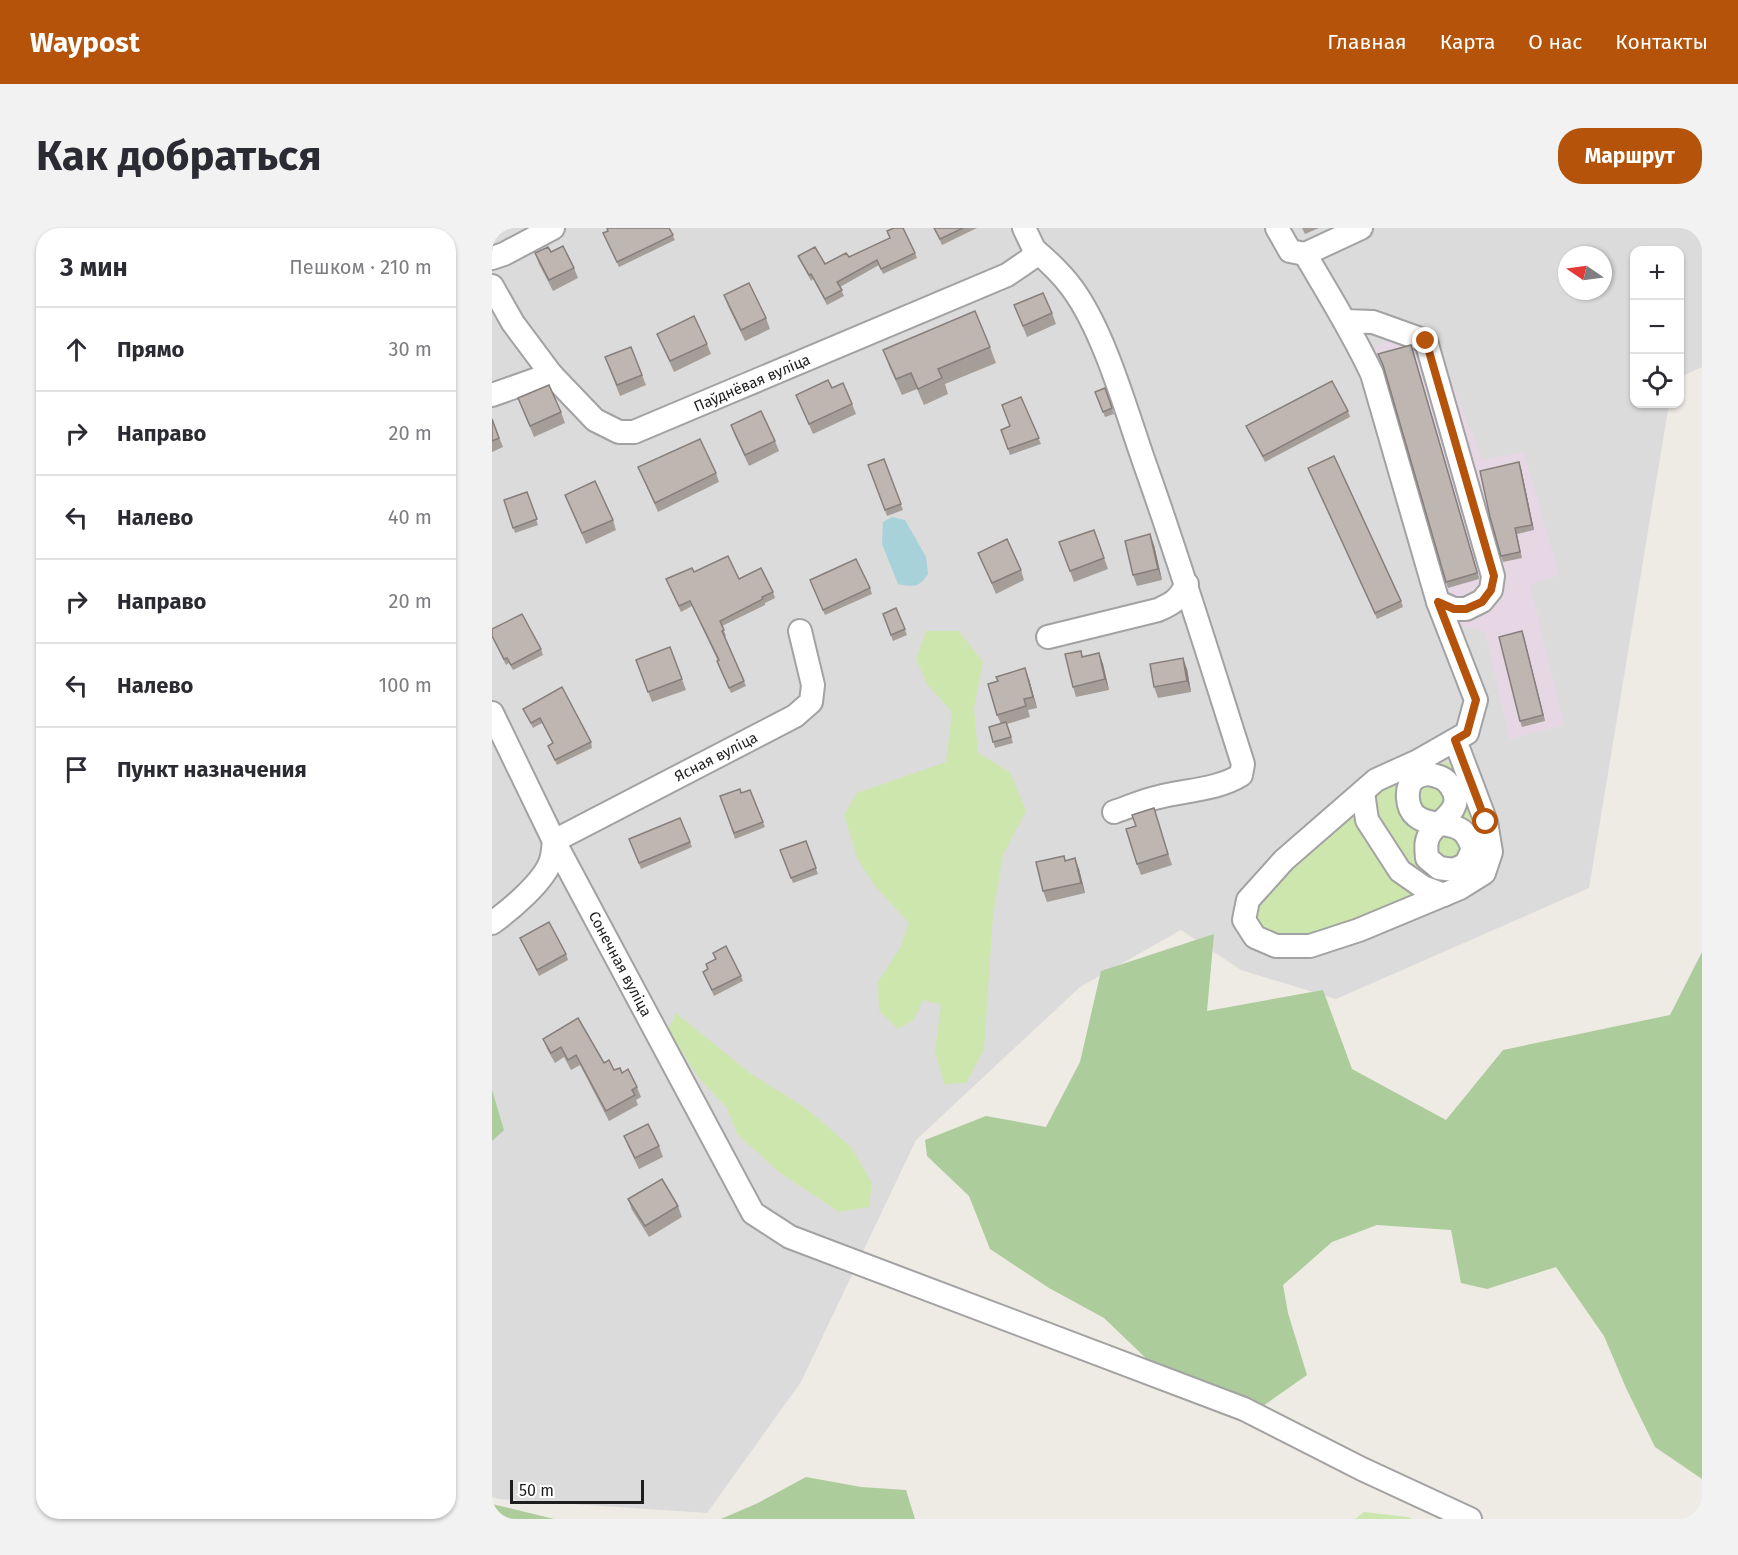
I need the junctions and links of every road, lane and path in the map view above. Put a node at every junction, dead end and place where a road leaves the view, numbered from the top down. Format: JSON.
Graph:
{"nodes":[{"id":1,"x":553,"y":228,"type":"edge"},
{"id":2,"x":1024,"y":228,"type":"edge"},
{"id":3,"x":1277,"y":228,"type":"edge"},
{"id":4,"x":1361,"y":228,"type":"edge"},
{"id":5,"x":1034,"y":249,"type":"junction"},
{"id":6,"x":1305,"y":254,"type":"junction"},
{"id":7,"x":492,"y":258,"type":"edge"},
{"id":8,"x":492,"y":286,"type":"edge"},
{"id":9,"x":1344,"y":321,"type":"junction"},
{"id":10,"x":551,"y":374,"type":"junction"},
{"id":11,"x":492,"y":395,"type":"edge"},
{"id":12,"x":1187,"y":584,"type":"junction"},
{"id":13,"x":1438,"y":602,"type":"junction"},
{"id":14,"x":800,"y":631,"type":"dead end"},
{"id":15,"x":1048,"y":637,"type":"dead end"},
{"id":16,"x":492,"y":713,"type":"edge"},
{"id":17,"x":1455,"y":740,"type":"junction"},
{"id":18,"x":1420,"y":768,"type":"junction"},
{"id":19,"x":1363,"y":792,"type":"junction"},
{"id":20,"x":1114,"y":812,"type":"dead end"},
{"id":21,"x":554,"y":841,"type":"junction"},
{"id":22,"x":1444,"y":895,"type":"junction"},
{"id":23,"x":492,"y":923,"type":"edge"},
{"id":24,"x":1470,"y":1519,"type":"edge"}],
"edges":[{"from":1,"to":7,"type":"street"},
{"from":2,"to":5,"type":"street"},
{"from":3,"to":6,"type":"street"},
{"from":4,"to":6,"type":"street"},
{"from":5,"to":10,"type":"street","name":"Паўднёвая вуліца"},
{"from":5,"to":12,"type":"street"},
{"from":6,"to":9,"type":"street"},
{"from":8,"to":10,"type":"street","name":"Паўднёвая вуліца"},
{"from":9,"to":13,"type":"street"},
{"from":9,"to":13,"type":"street"},
{"from":10,"to":11,"type":"street"},
{"from":12,"to":15,"type":"street"},
{"from":12,"to":20,"type":"street"},
{"from":13,"to":17,"type":"street"},
{"from":14,"to":21,"type":"street","name":"Ясная вуліца"},
{"from":16,"to":21,"type":"street","name":"Сонечная вуліца"},
{"from":17,"to":18,"type":"street"},
{"from":17,"to":22,"type":"street"},
{"from":18,"to":18,"type":"street"},
{"from":18,"to":19,"type":"street"},
{"from":19,"to":22,"type":"street"},
{"from":19,"to":22,"type":"street"},
{"from":21,"to":23,"type":"street"},
{"from":21,"to":24,"type":"street","name":"Сонечная вуліца"}]}
